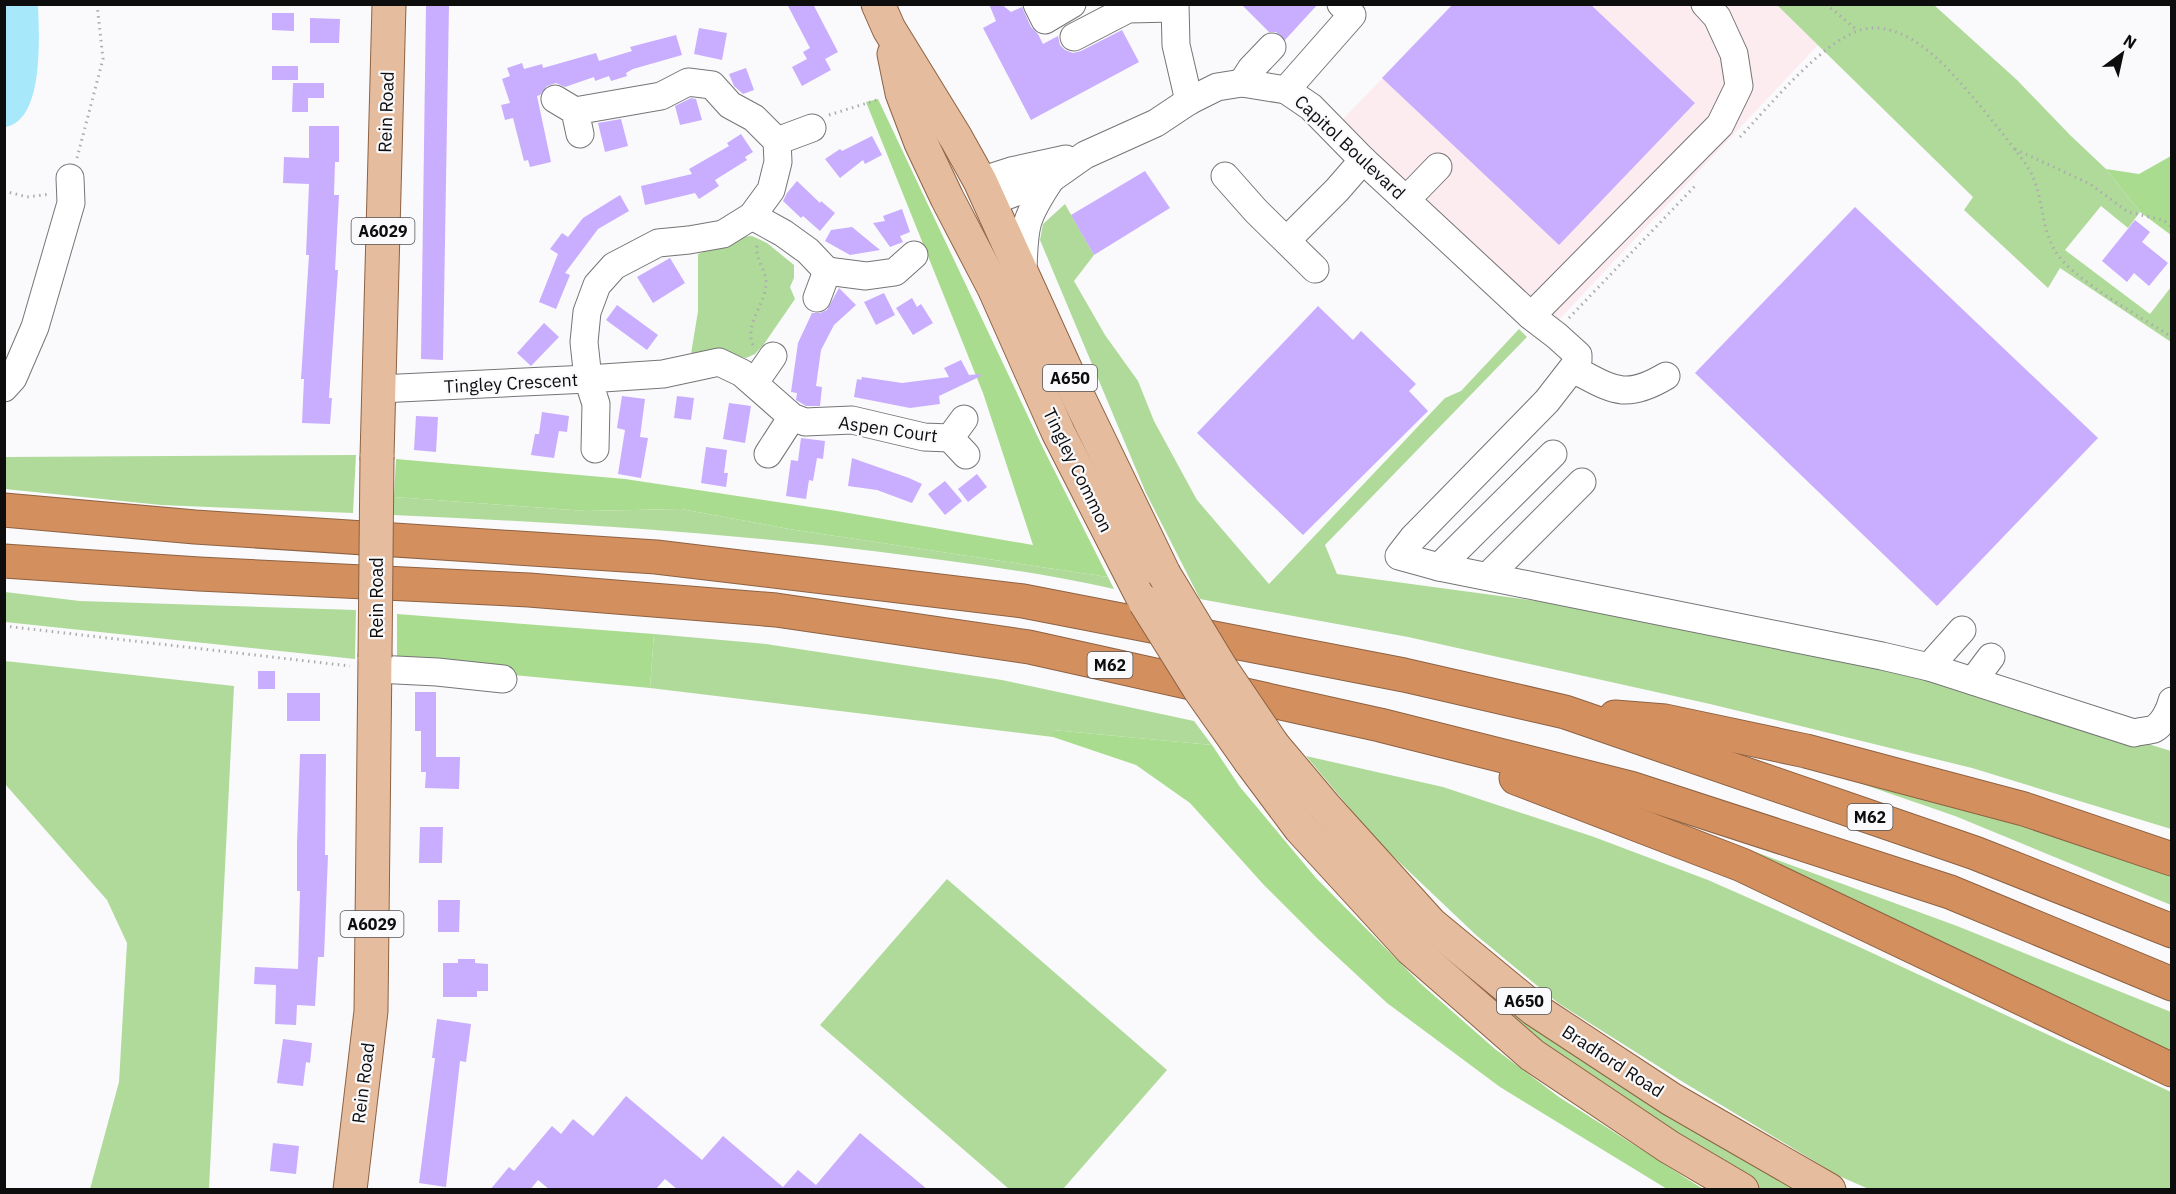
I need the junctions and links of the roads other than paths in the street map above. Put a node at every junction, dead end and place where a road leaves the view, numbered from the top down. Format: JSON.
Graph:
{"nodes":[{"id":1,"x":389,"y":4,"type":"edge"},
{"id":2,"x":1037,"y":4,"type":"edge"},
{"id":3,"x":1072,"y":4,"type":"edge"},
{"id":4,"x":1341,"y":4,"type":"edge"},
{"id":5,"x":1705,"y":4,"type":"edge"},
{"id":6,"x":1175,"y":6,"type":"edge"},
{"id":7,"x":884,"y":17,"type":"edge"},
{"id":8,"x":1074,"y":37,"type":"dead end"},
{"id":9,"x":1272,"y":47,"type":"dead end"},
{"id":10,"x":1242,"y":83,"type":"junction"},
{"id":11,"x":1286,"y":90,"type":"junction"},
{"id":12,"x":1189,"y":101,"type":"junction"},
{"id":13,"x":570,"y":115,"type":"dead end"},
{"id":14,"x":812,"y":128,"type":"road end"},
{"id":15,"x":956,"y":138,"type":"junction"},
{"id":16,"x":777,"y":141,"type":"junction"},
{"id":17,"x":1363,"y":160,"type":"junction"},
{"id":18,"x":1438,"y":167,"type":"dead end"},
{"id":19,"x":1042,"y":172,"type":"junction"},
{"id":20,"x":1225,"y":176,"type":"dead end"},
{"id":21,"x":69,"y":178,"type":"road end"},
{"id":22,"x":973,"y":195,"type":"junction"},
{"id":23,"x":1406,"y":200,"type":"junction"},
{"id":24,"x":760,"y":221,"type":"junction"},
{"id":25,"x":1287,"y":240,"type":"junction"},
{"id":26,"x":914,"y":255,"type":"dead end"},
{"id":27,"x":1315,"y":269,"type":"dead end"},
{"id":28,"x":827,"y":271,"type":"junction"},
{"id":29,"x":1008,"y":281,"type":"junction"},
{"id":30,"x":817,"y":298,"type":"dead end"},
{"id":31,"x":1539,"y":323,"type":"junction"},
{"id":32,"x":1573,"y":369,"type":"junction"},
{"id":33,"x":1666,"y":376,"type":"dead end"},
{"id":34,"x":588,"y":379,"type":"junction"},
{"id":35,"x":4,"y":388,"type":"edge"},
{"id":36,"x":379,"y":389,"type":"junction"},
{"id":37,"x":792,"y":417,"type":"junction"},
{"id":38,"x":960,"y":438,"type":"dead end"},
{"id":39,"x":595,"y":449,"type":"dead end"},
{"id":40,"x":768,"y":454,"type":"dead end"},
{"id":41,"x":1553,"y":454,"type":"dead end"},
{"id":42,"x":1582,"y":482,"type":"dead end"},
{"id":43,"x":4,"y":510,"type":"edge"},
{"id":44,"x":4,"y":561,"type":"edge"},
{"id":45,"x":1439,"y":567,"type":"junction"},
{"id":46,"x":1488,"y":576,"type":"junction"},
{"id":47,"x":1962,"y":630,"type":"dead end"},
{"id":48,"x":1991,"y":657,"type":"dead end"},
{"id":49,"x":376,"y":663,"type":"junction"},
{"id":50,"x":1929,"y":668,"type":"junction"},
{"id":51,"x":503,"y":679,"type":"dead end"},
{"id":52,"x":1973,"y":681,"type":"junction"},
{"id":53,"x":2172,"y":701,"type":"edge"},
{"id":54,"x":1565,"y":712,"type":"junction"},
{"id":55,"x":1380,"y":725,"type":"junction"},
{"id":56,"x":1261,"y":753,"type":"junction"},
{"id":57,"x":2172,"y":858,"type":"edge"},
{"id":58,"x":2172,"y":931,"type":"edge"},
{"id":59,"x":2172,"y":984,"type":"edge"},
{"id":60,"x":2172,"y":1070,"type":"edge"},
{"id":61,"x":350,"y":1190,"type":"edge"},
{"id":62,"x":1742,"y":1190,"type":"edge"},
{"id":63,"x":1829,"y":1190,"type":"edge"}],
"edges":[{"from":1,"to":36,"type":"main road","name":"Rein Road","number":"A6029"},
{"from":2,"to":3,"type":"street"},
{"from":4,"to":11,"type":"street"},
{"from":5,"to":31,"type":"street"},
{"from":6,"to":8,"type":"street"},
{"from":6,"to":12,"type":"street"},
{"from":7,"to":15,"type":"main road","name":"Tingley Common","number":"A650"},
{"from":7,"to":22,"type":"main road","name":"Tingley Common","number":"A650"},
{"from":9,"to":10,"type":"street"},
{"from":10,"to":11,"type":"street","name":"Capitol Boulevard"},
{"from":10,"to":12,"type":"street","name":"Capitol Boulevard"},
{"from":11,"to":17,"type":"street","name":"Capitol Boulevard"},
{"from":12,"to":19,"type":"street","name":"Capitol Boulevard"},
{"from":13,"to":16,"type":"street"},
{"from":14,"to":16,"type":"street"},
{"from":15,"to":19,"type":"street","name":"Capitol Boulevard"},
{"from":15,"to":22,"type":"main road","name":"Tingley Common","number":"A650"},
{"from":16,"to":24,"type":"street","name":"Tingley Crescent"},
{"from":17,"to":23,"type":"street","name":"Capitol Boulevard"},
{"from":17,"to":25,"type":"street"},
{"from":18,"to":23,"type":"street"},
{"from":19,"to":22,"type":"street","name":"Capitol Boulevard"},
{"from":19,"to":29,"type":"street"},
{"from":20,"to":25,"type":"street"},
{"from":21,"to":35,"type":"street"},
{"from":22,"to":29,"type":"main road","name":"Tingley Common","number":"A650"},
{"from":22,"to":29,"type":"main road","name":"Tingley Common","number":"A650"},
{"from":23,"to":31,"type":"street","name":"Capitol Boulevard"},
{"from":24,"to":28,"type":"street"},
{"from":24,"to":34,"type":"street","name":"Tingley Crescent"},
{"from":25,"to":27,"type":"street"},
{"from":26,"to":28,"type":"street"},
{"from":28,"to":30,"type":"street"},
{"from":29,"to":56,"type":"main road","name":"Tingley Common","number":"A650","bridge":true},
{"from":29,"to":56,"type":"main road","name":"Tingley Common","number":"A650","bridge":true},
{"from":31,"to":32,"type":"street","name":"Capitol Boulevard"},
{"from":32,"to":33,"type":"street"},
{"from":32,"to":45,"type":"street"},
{"from":34,"to":36,"type":"street","name":"Tingley Crescent"},
{"from":34,"to":37,"type":"street"},
{"from":34,"to":39,"type":"street"},
{"from":36,"to":49,"type":"main road","name":"Rein Road","number":"A6029","bridge":true},
{"from":37,"to":38,"type":"street","name":"Aspen Court"},
{"from":37,"to":40,"type":"street"},
{"from":41,"to":45,"type":"street"},
{"from":42,"to":46,"type":"street"},
{"from":43,"to":54,"type":"highway","number":"M62"},
{"from":44,"to":55,"type":"highway","number":"M62"},
{"from":45,"to":46,"type":"street"},
{"from":46,"to":50,"type":"street"},
{"from":47,"to":50,"type":"street"},
{"from":48,"to":52,"type":"street"},
{"from":49,"to":51,"type":"street"},
{"from":49,"to":61,"type":"main road","name":"Rein Road","number":"A6029"},
{"from":50,"to":52,"type":"street"},
{"from":52,"to":53,"type":"street"},
{"from":54,"to":57,"type":"highway","number":"M62"},
{"from":54,"to":58,"type":"highway","number":"M62"},
{"from":55,"to":59,"type":"highway","number":"M62"},
{"from":55,"to":60,"type":"highway","number":"M62"},
{"from":56,"to":62,"type":"main road","number":"A650"},
{"from":56,"to":63,"type":"main road","name":"Bradford Road","number":"A650"}]}
